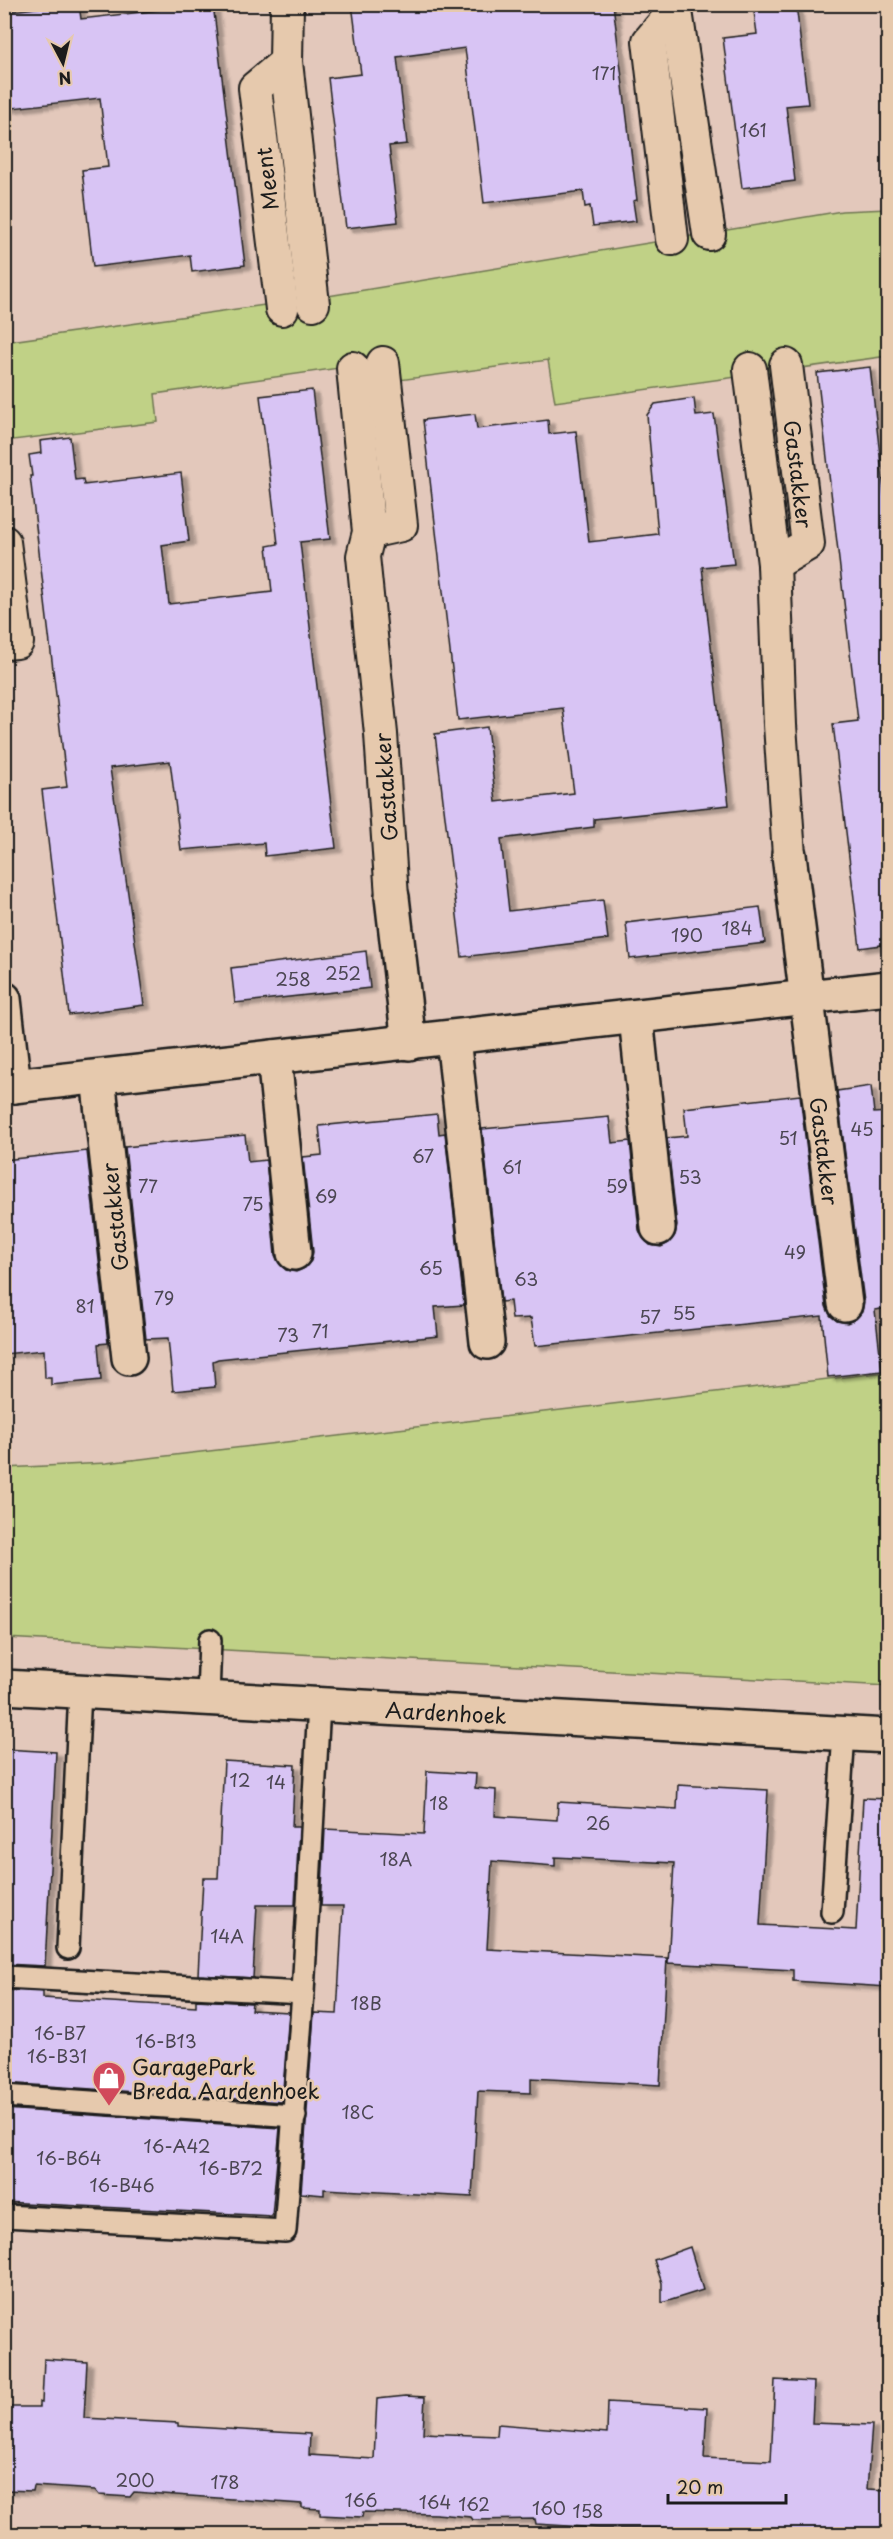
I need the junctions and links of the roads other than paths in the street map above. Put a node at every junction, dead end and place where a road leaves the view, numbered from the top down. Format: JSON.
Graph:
{"nodes":[{"id":1,"x":288,"y":4,"type":"edge"},
{"id":2,"x":676,"y":7,"type":"edge"},
{"id":3,"x":286,"y":62,"type":"junction"},
{"id":4,"x":708,"y":234,"type":"dead end"},
{"id":5,"x":672,"y":239,"type":"dead end"},
{"id":6,"x":314,"y":304,"type":"dead end"},
{"id":7,"x":282,"y":309,"type":"dead end"},
{"id":8,"x":368,"y":365,"type":"dead end"},
{"id":9,"x":786,"y":365,"type":"dead end"},
{"id":10,"x":750,"y":369,"type":"dead end"},
{"id":11,"x":4,"y":542,"type":"edge"},
{"id":12,"x":774,"y":564,"type":"junction"},
{"id":13,"x":4,"y":643,"type":"edge"},
{"id":14,"x":789,"y":855,"type":"joint"},
{"id":15,"x":392,"y":897,"type":"joint"},
{"id":16,"x":888,"y":988,"type":"edge"},
{"id":17,"x":806,"y":997,"type":"junction"},
{"id":18,"x":4,"y":999,"type":"edge"},
{"id":19,"x":636,"y":1017,"type":"junction"},
{"id":20,"x":453,"y":1038,"type":"junction"},
{"id":21,"x":409,"y":1043,"type":"junction"},
{"id":22,"x":274,"y":1057,"type":"junction"},
{"id":23,"x":98,"y":1077,"type":"junction"},
{"id":24,"x":10,"y":1086,"type":"edge"},
{"id":25,"x":658,"y":1228,"type":"dead end"},
{"id":26,"x":294,"y":1253,"type":"dead end"},
{"id":27,"x":844,"y":1304,"type":"dead end"},
{"id":28,"x":487,"y":1342,"type":"dead end"},
{"id":29,"x":129,"y":1358,"type":"dead end"},
{"id":30,"x":210,"y":1640,"type":"dead end"},
{"id":31,"x":4,"y":1687,"type":"edge"},
{"id":32,"x":80,"y":1691,"type":"junction"},
{"id":33,"x":208,"y":1698,"type":"junction"},
{"id":34,"x":319,"y":1705,"type":"junction"},
{"id":35,"x":844,"y":1733,"type":"junction"},
{"id":36,"x":888,"y":1736,"type":"edge"},
{"id":37,"x":832,"y":1912,"type":"dead end"},
{"id":38,"x":68,"y":1948,"type":"dead end"},
{"id":39,"x":4,"y":1977,"type":"edge"},
{"id":40,"x":303,"y":1993,"type":"junction"},
{"id":41,"x":4,"y":2096,"type":"edge"},
{"id":42,"x":295,"y":2116,"type":"junction"},
{"id":43,"x":4,"y":2216,"type":"edge"}],
"edges":[{"from":1,"to":3,"type":"street","name":"Meent"},
{"from":2,"to":4,"type":"street"},
{"from":2,"to":5,"type":"street"},
{"from":3,"to":6,"type":"street","name":"Meent"},
{"from":3,"to":7,"type":"street","name":"Meent"},
{"from":8,"to":15,"type":"street","name":"Gastakker"},
{"from":9,"to":12,"type":"street","name":"Gastakker"},
{"from":10,"to":12,"type":"street","name":"Gastakker"},
{"from":11,"to":13,"type":"street"},
{"from":12,"to":14,"type":"street","name":"Gastakker"},
{"from":14,"to":17,"type":"street","name":"Gastakker"},
{"from":15,"to":21,"type":"street","name":"Gastakker"},
{"from":16,"to":17,"type":"street"},
{"from":17,"to":19,"type":"street"},
{"from":17,"to":27,"type":"street","name":"Gastakker"},
{"from":18,"to":24,"type":"street"},
{"from":19,"to":20,"type":"street"},
{"from":19,"to":25,"type":"street"},
{"from":20,"to":21,"type":"street"},
{"from":20,"to":28,"type":"street"},
{"from":21,"to":22,"type":"street"},
{"from":22,"to":23,"type":"street"},
{"from":22,"to":26,"type":"street"},
{"from":23,"to":24,"type":"street"},
{"from":23,"to":29,"type":"street","name":"Gastakker"},
{"from":30,"to":33,"type":"lane"},
{"from":31,"to":32,"type":"street","name":"Aardenhoek"},
{"from":32,"to":33,"type":"street","name":"Aardenhoek"},
{"from":32,"to":38,"type":"lane"},
{"from":33,"to":34,"type":"street","name":"Aardenhoek"},
{"from":34,"to":35,"type":"street","name":"Aardenhoek"},
{"from":34,"to":40,"type":"lane"},
{"from":35,"to":36,"type":"street","name":"Aardenhoek"},
{"from":35,"to":37,"type":"lane"},
{"from":39,"to":40,"type":"lane"},
{"from":40,"to":42,"type":"lane"},
{"from":41,"to":42,"type":"lane"},
{"from":42,"to":43,"type":"lane"}]}
